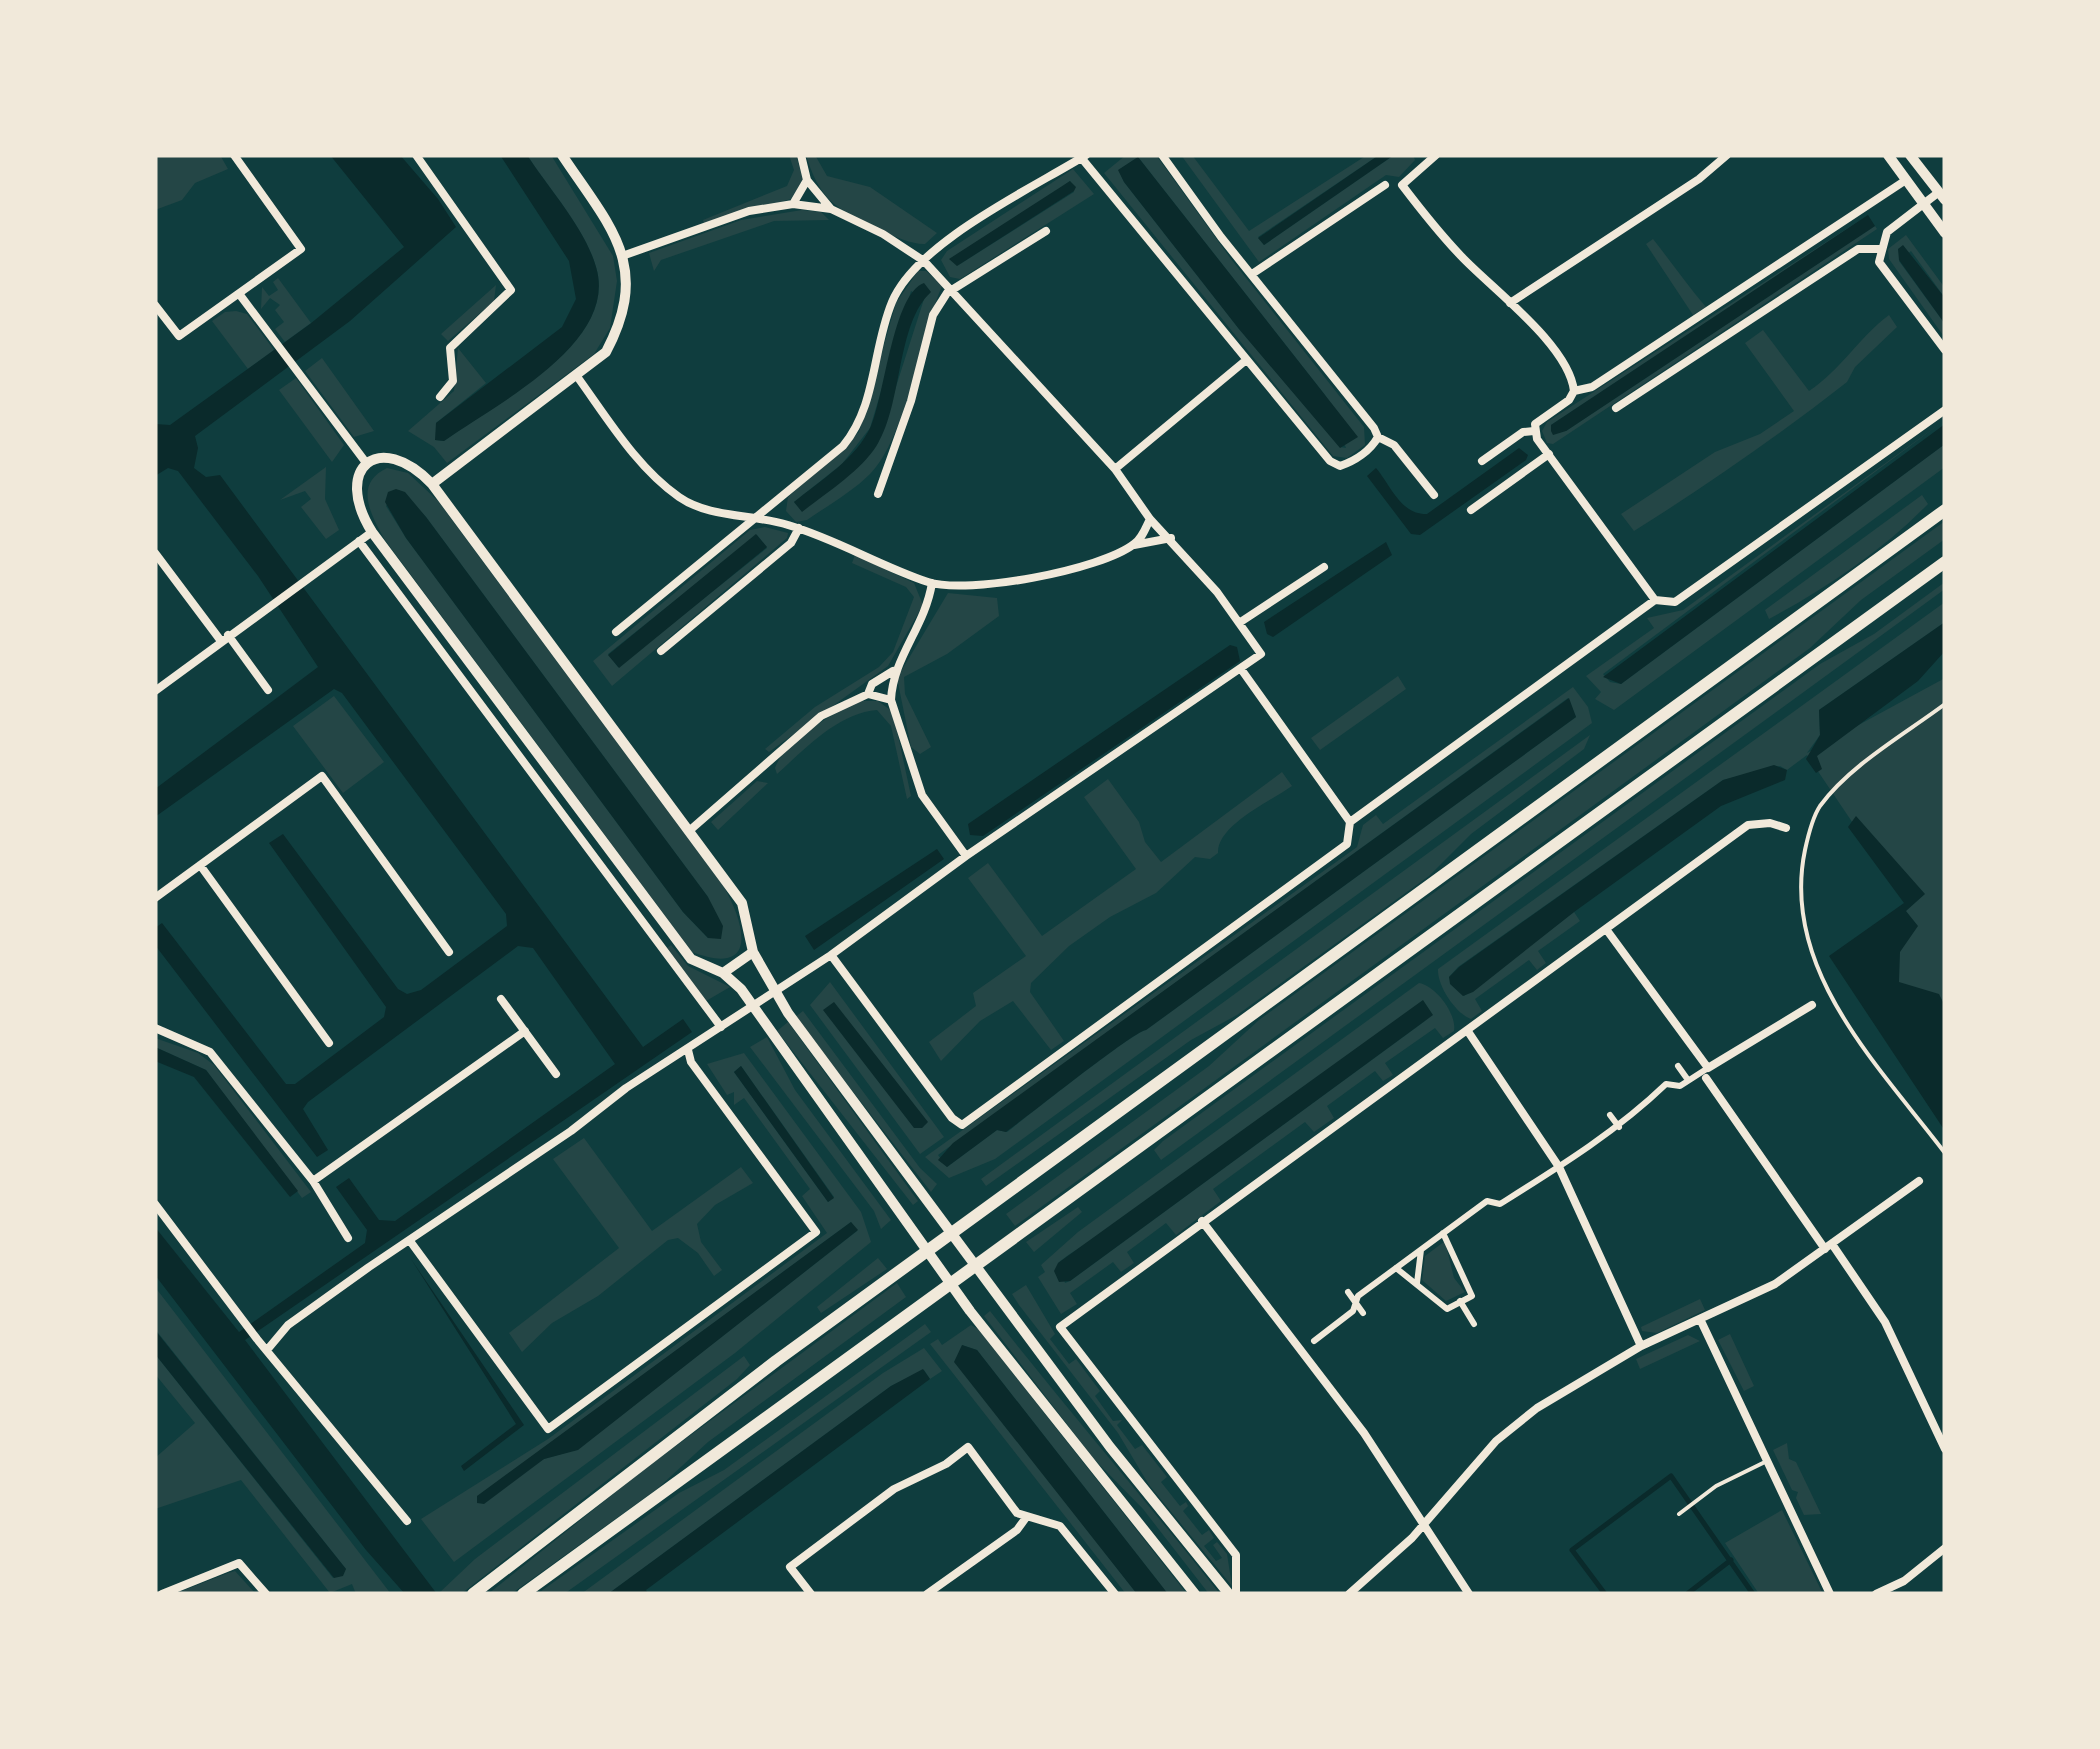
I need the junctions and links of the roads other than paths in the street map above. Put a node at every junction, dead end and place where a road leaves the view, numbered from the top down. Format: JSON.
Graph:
{"nodes":[{"id":1,"x":234,"y":155,"type":"edge"},
{"id":2,"x":416,"y":155,"type":"edge"},
{"id":3,"x":562,"y":155,"type":"edge"},
{"id":4,"x":801,"y":155,"type":"edge"},
{"id":5,"x":1162,"y":155,"type":"edge"},
{"id":6,"x":1436,"y":155,"type":"edge"},
{"id":7,"x":1726,"y":155,"type":"edge"},
{"id":8,"x":1888,"y":155,"type":"edge"},
{"id":9,"x":1910,"y":155,"type":"edge"},
{"id":10,"x":1082,"y":156,"type":"edge"},
{"id":11,"x":808,"y":180,"type":"junction"},
{"id":12,"x":1906,"y":180,"type":"junction"},
{"id":13,"x":1386,"y":184,"type":"dead end"},
{"id":14,"x":1942,"y":196,"type":"edge"},
{"id":15,"x":794,"y":204,"type":"junction"},
{"id":16,"x":1924,"y":205,"type":"junction"},
{"id":17,"x":831,"y":209,"type":"junction"},
{"id":18,"x":1046,"y":231,"type":"dead end"},
{"id":19,"x":1945,"y":232,"type":"edge"},
{"id":20,"x":1879,"y":249,"type":"junction"},
{"id":21,"x":625,"y":255,"type":"junction"},
{"id":22,"x":924,"y":261,"type":"junction"},
{"id":23,"x":1252,"y":274,"type":"junction"},
{"id":24,"x":952,"y":289,"type":"junction"},
{"id":25,"x":240,"y":294,"type":"junction"},
{"id":26,"x":1510,"y":303,"type":"junction"},
{"id":27,"x":155,"y":305,"type":"edge"},
{"id":28,"x":1945,"y":350,"type":"edge"},
{"id":29,"x":1244,"y":361,"type":"junction"},
{"id":30,"x":576,"y":375,"type":"junction"},
{"id":31,"x":1574,"y":390,"type":"junction"},
{"id":32,"x":440,"y":397,"type":"dead end"},
{"id":33,"x":1616,"y":408,"type":"dead end"},
{"id":34,"x":1945,"y":410,"type":"edge"},
{"id":35,"x":1534,"y":431,"type":"junction"},
{"id":36,"x":1378,"y":437,"type":"junction"},
{"id":37,"x":1550,"y":454,"type":"junction"},
{"id":38,"x":1482,"y":462,"type":"dead end"},
{"id":39,"x":367,"y":464,"type":"junction"},
{"id":40,"x":1114,"y":469,"type":"junction"},
{"id":41,"x":432,"y":484,"type":"junction"},
{"id":42,"x":878,"y":494,"type":"dead end"},
{"id":43,"x":1434,"y":495,"type":"dead end"},
{"id":44,"x":1471,"y":510,"type":"dead end"},
{"id":45,"x":1945,"y":510,"type":"edge"},
{"id":46,"x":758,"y":516,"type":"junction"},
{"id":47,"x":1150,"y":519,"type":"junction"},
{"id":48,"x":799,"y":528,"type":"junction"},
{"id":49,"x":372,"y":532,"type":"junction"},
{"id":50,"x":1171,"y":538,"type":"junction"},
{"id":51,"x":359,"y":541,"type":"junction"},
{"id":52,"x":1134,"y":545,"type":"junction"},
{"id":53,"x":155,"y":553,"type":"edge"},
{"id":54,"x":1945,"y":562,"type":"edge"},
{"id":55,"x":1324,"y":567,"type":"dead end"},
{"id":56,"x":932,"y":583,"type":"junction"},
{"id":57,"x":1655,"y":600,"type":"junction"},
{"id":58,"x":1239,"y":623,"type":"junction"},
{"id":59,"x":616,"y":632,"type":"dead end"},
{"id":60,"x":225,"y":638,"type":"junction"},
{"id":61,"x":660,"y":651,"type":"dead end"},
{"id":62,"x":1242,"y":670,"type":"junction"},
{"id":63,"x":894,"y":671,"type":"junction"},
{"id":64,"x":268,"y":690,"type":"dead end"},
{"id":65,"x":155,"y":691,"type":"edge"},
{"id":66,"x":868,"y":694,"type":"junction"},
{"id":67,"x":891,"y":700,"type":"junction"},
{"id":68,"x":1945,"y":704,"type":"edge"},
{"id":69,"x":1350,"y":822,"type":"junction"},
{"id":70,"x":1786,"y":828,"type":"dead end"},
{"id":71,"x":689,"y":831,"type":"junction"},
{"id":72,"x":966,"y":856,"type":"junction"},
{"id":73,"x":200,"y":865,"type":"junction"},
{"id":74,"x":155,"y":898,"type":"edge"},
{"id":75,"x":1606,"y":929,"type":"junction"},
{"id":76,"x":450,"y":952,"type":"dead end"},
{"id":77,"x":753,"y":952,"type":"junction"},
{"id":78,"x":831,"y":955,"type":"junction"},
{"id":79,"x":723,"y":973,"type":"junction"},
{"id":80,"x":775,"y":992,"type":"junction"},
{"id":81,"x":501,"y":998,"type":"dead end"},
{"id":82,"x":1812,"y":1005,"type":"dead end"},
{"id":83,"x":752,"y":1006,"type":"junction"},
{"id":84,"x":721,"y":1027,"type":"junction"},
{"id":85,"x":155,"y":1028,"type":"edge"},
{"id":86,"x":1467,"y":1030,"type":"junction"},
{"id":87,"x":525,"y":1032,"type":"junction"},
{"id":88,"x":328,"y":1043,"type":"dead end"},
{"id":89,"x":688,"y":1050,"type":"junction"},
{"id":90,"x":1678,"y":1066,"type":"dead end"},
{"id":91,"x":1705,"y":1073,"type":"junction"},
{"id":92,"x":556,"y":1074,"type":"dead end"},
{"id":93,"x":1688,"y":1080,"type":"junction"},
{"id":94,"x":1610,"y":1115,"type":"dead end"},
{"id":95,"x":1616,"y":1129,"type":"junction"},
{"id":96,"x":1619,"y":1139,"type":"dead end"},
{"id":97,"x":1945,"y":1152,"type":"edge"},
{"id":98,"x":1560,"y":1167,"type":"junction"},
{"id":99,"x":313,"y":1181,"type":"junction"},
{"id":100,"x":1919,"y":1181,"type":"dead end"},
{"id":101,"x":155,"y":1204,"type":"edge"},
{"id":102,"x":1202,"y":1221,"type":"junction"},
{"id":103,"x":1443,"y":1233,"type":"junction"},
{"id":104,"x":952,"y":1234,"type":"junction"},
{"id":105,"x":348,"y":1238,"type":"dead end"},
{"id":106,"x":410,"y":1241,"type":"junction"},
{"id":107,"x":1829,"y":1247,"type":"junction"},
{"id":108,"x":1422,"y":1249,"type":"junction"},
{"id":109,"x":928,"y":1253,"type":"junction"},
{"id":110,"x":975,"y":1267,"type":"junction"},
{"id":111,"x":1396,"y":1268,"type":"junction"},
{"id":112,"x":952,"y":1284,"type":"junction"},
{"id":113,"x":1416,"y":1284,"type":"junction"},
{"id":114,"x":1348,"y":1292,"type":"dead end"},
{"id":115,"x":1460,"y":1302,"type":"junction"},
{"id":116,"x":1356,"y":1303,"type":"junction"},
{"id":117,"x":1363,"y":1313,"type":"dead end"},
{"id":118,"x":1701,"y":1321,"type":"junction"},
{"id":119,"x":1474,"y":1324,"type":"dead end"},
{"id":120,"x":1314,"y":1341,"type":"dead end"},
{"id":121,"x":1641,"y":1346,"type":"junction"},
{"id":122,"x":267,"y":1350,"type":"junction"},
{"id":123,"x":1945,"y":1448,"type":"edge"},
{"id":124,"x":1767,"y":1461,"type":"junction"},
{"id":125,"x":1678,"y":1514,"type":"dead end"},
{"id":126,"x":1025,"y":1519,"type":"junction"},
{"id":127,"x":1424,"y":1521,"type":"junction"},
{"id":128,"x":407,"y":1522,"type":"dead end"},
{"id":129,"x":1945,"y":1548,"type":"edge"},
{"id":130,"x":162,"y":1594,"type":"edge"},
{"id":131,"x":266,"y":1594,"type":"edge"},
{"id":132,"x":473,"y":1594,"type":"edge"},
{"id":133,"x":522,"y":1594,"type":"edge"},
{"id":134,"x":811,"y":1594,"type":"edge"},
{"id":135,"x":927,"y":1594,"type":"edge"},
{"id":136,"x":1115,"y":1594,"type":"edge"},
{"id":137,"x":1195,"y":1594,"type":"edge"},
{"id":138,"x":1232,"y":1594,"type":"edge"},
{"id":139,"x":1349,"y":1594,"type":"edge"},
{"id":140,"x":1469,"y":1594,"type":"edge"},
{"id":141,"x":1830,"y":1594,"type":"edge"},
{"id":142,"x":1876,"y":1594,"type":"edge"}],
"edges":[{"from":1,"to":25,"type":"street"},
{"from":2,"to":32,"type":"street"},
{"from":3,"to":21,"type":"street"},
{"from":4,"to":11,"type":"street"},
{"from":5,"to":23,"type":"street"},
{"from":6,"to":26,"type":"street"},
{"from":7,"to":26,"type":"street"},
{"from":8,"to":12,"type":"street"},
{"from":9,"to":14,"type":"street"},
{"from":10,"to":22,"type":"street"},
{"from":10,"to":29,"type":"street"},
{"from":11,"to":15,"type":"street"},
{"from":11,"to":17,"type":"street"},
{"from":12,"to":16,"type":"street"},
{"from":12,"to":31,"type":"street"},
{"from":13,"to":23,"type":"street"},
{"from":14,"to":16,"type":"street"},
{"from":15,"to":17,"type":"street"},
{"from":15,"to":21,"type":"street"},
{"from":16,"to":19,"type":"street"},
{"from":16,"to":20,"type":"street"},
{"from":17,"to":22,"type":"street"},
{"from":18,"to":24,"type":"street"},
{"from":20,"to":28,"type":"street"},
{"from":20,"to":33,"type":"street"},
{"from":21,"to":30,"type":"street"},
{"from":22,"to":24,"type":"street"},
{"from":22,"to":46,"type":"street"},
{"from":23,"to":36,"type":"street"},
{"from":24,"to":40,"type":"street"},
{"from":24,"to":42,"type":"street"},
{"from":25,"to":27,"type":"street"},
{"from":25,"to":39,"type":"street"},
{"from":26,"to":31,"type":"street"},
{"from":29,"to":36,"type":"street"},
{"from":29,"to":40,"type":"street"},
{"from":30,"to":41,"type":"street"},
{"from":30,"to":46,"type":"street"},
{"from":31,"to":35,"type":"street"},
{"from":34,"to":57,"type":"street"},
{"from":35,"to":37,"type":"street"},
{"from":35,"to":38,"type":"street"},
{"from":36,"to":43,"type":"street"},
{"from":37,"to":44,"type":"street"},
{"from":37,"to":57,"type":"street"},
{"from":39,"to":41,"type":"street"},
{"from":39,"to":49,"type":"street"},
{"from":40,"to":47,"type":"street"},
{"from":41,"to":71,"type":"street"},
{"from":45,"to":104,"type":"main road"},
{"from":46,"to":48,"type":"street"},
{"from":46,"to":59,"type":"street"},
{"from":47,"to":50,"type":"street"},
{"from":47,"to":52,"type":"street"},
{"from":48,"to":56,"type":"street"},
{"from":48,"to":61,"type":"street"},
{"from":49,"to":51,"type":"street"},
{"from":49,"to":79,"type":"street"},
{"from":50,"to":52,"type":"street"},
{"from":50,"to":58,"type":"street"},
{"from":51,"to":60,"type":"street"},
{"from":51,"to":84,"type":"street"},
{"from":52,"to":56,"type":"street"},
{"from":53,"to":60,"type":"street"},
{"from":54,"to":110,"type":"main road"},
{"from":55,"to":58,"type":"street"},
{"from":56,"to":63,"type":"street"},
{"from":57,"to":69,"type":"street"},
{"from":58,"to":62,"type":"street"},
{"from":60,"to":64,"type":"street"},
{"from":60,"to":65,"type":"street"},
{"from":62,"to":69,"type":"street"},
{"from":62,"to":72,"type":"street"},
{"from":63,"to":66,"type":"street"},
{"from":63,"to":67,"type":"street"},
{"from":66,"to":67,"type":"street"},
{"from":66,"to":71,"type":"street"},
{"from":67,"to":72,"type":"street"},
{"from":68,"to":97,"type":"lane"},
{"from":69,"to":78,"type":"street"},
{"from":70,"to":75,"type":"street"},
{"from":71,"to":77,"type":"street"},
{"from":72,"to":78,"type":"street"},
{"from":73,"to":74,"type":"street"},
{"from":73,"to":76,"type":"street"},
{"from":73,"to":88,"type":"street"},
{"from":75,"to":86,"type":"street"},
{"from":75,"to":91,"type":"street"},
{"from":77,"to":79,"type":"street"},
{"from":77,"to":80,"type":"street"},
{"from":78,"to":80,"type":"street"},
{"from":79,"to":83,"type":"street"},
{"from":80,"to":83,"type":"street"},
{"from":80,"to":104,"type":"street"},
{"from":81,"to":87,"type":"street"},
{"from":82,"to":91,"type":"street"},
{"from":83,"to":84,"type":"street"},
{"from":83,"to":109,"type":"street"},
{"from":84,"to":89,"type":"street"},
{"from":85,"to":99,"type":"street"},
{"from":86,"to":98,"type":"street"},
{"from":86,"to":102,"type":"street"},
{"from":87,"to":92,"type":"street"},
{"from":87,"to":99,"type":"street"},
{"from":89,"to":106,"type":"street"},
{"from":89,"to":106,"type":"street"},
{"from":90,"to":93,"type":"street"},
{"from":91,"to":93,"type":"street"},
{"from":91,"to":107,"type":"street"},
{"from":93,"to":95,"type":"street"},
{"from":94,"to":95,"type":"street"},
{"from":95,"to":96,"type":"street"},
{"from":95,"to":98,"type":"street"},
{"from":98,"to":103,"type":"street"},
{"from":98,"to":121,"type":"street"},
{"from":99,"to":105,"type":"street"},
{"from":100,"to":107,"type":"street"},
{"from":101,"to":122,"type":"street"},
{"from":102,"to":127,"type":"street"},
{"from":102,"to":138,"type":"street"},
{"from":103,"to":108,"type":"street"},
{"from":103,"to":115,"type":"street"},
{"from":104,"to":109,"type":"main road"},
{"from":104,"to":110,"type":"street"},
{"from":106,"to":122,"type":"street"},
{"from":107,"to":118,"type":"street"},
{"from":107,"to":123,"type":"street"},
{"from":108,"to":111,"type":"street"},
{"from":108,"to":113,"type":"street"},
{"from":109,"to":112,"type":"street"},
{"from":109,"to":132,"type":"main road"},
{"from":110,"to":112,"type":"main road"},
{"from":110,"to":138,"type":"street"},
{"from":111,"to":113,"type":"street"},
{"from":111,"to":116,"type":"street"},
{"from":112,"to":133,"type":"main road"},
{"from":112,"to":137,"type":"street"},
{"from":113,"to":115,"type":"street"},
{"from":114,"to":116,"type":"street"},
{"from":115,"to":119,"type":"street"},
{"from":116,"to":117,"type":"street"},
{"from":116,"to":120,"type":"street"},
{"from":118,"to":121,"type":"street"},
{"from":118,"to":124,"type":"street"},
{"from":121,"to":127,"type":"street"},
{"from":122,"to":128,"type":"street"},
{"from":124,"to":125,"type":"lane"},
{"from":124,"to":141,"type":"street"},
{"from":126,"to":134,"type":"street"},
{"from":126,"to":135,"type":"street"},
{"from":126,"to":136,"type":"street"},
{"from":127,"to":139,"type":"street"},
{"from":127,"to":140,"type":"street"},
{"from":129,"to":142,"type":"street"},
{"from":130,"to":131,"type":"street"}]}
